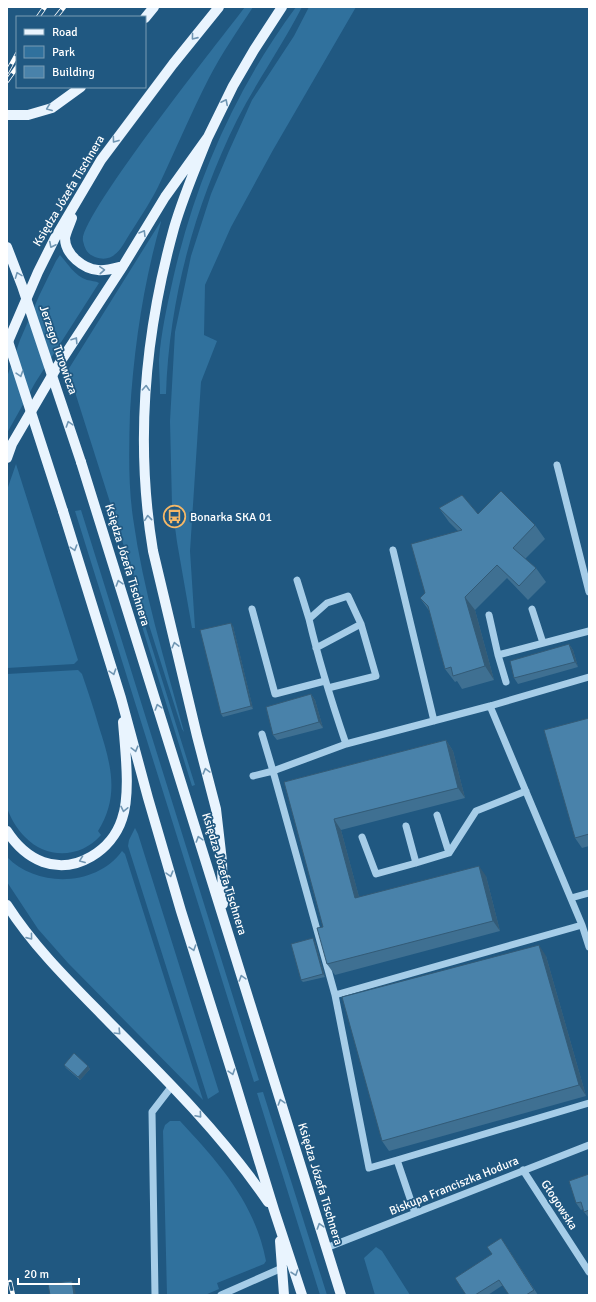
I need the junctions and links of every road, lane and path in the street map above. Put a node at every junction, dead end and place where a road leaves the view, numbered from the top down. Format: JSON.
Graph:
{"nodes":[{"id":1,"x":154,"y":7,"type":"edge"},
{"id":2,"x":219,"y":7,"type":"edge"},
{"id":3,"x":282,"y":7,"type":"edge"},
{"id":4,"x":146,"y":17,"type":"edge"},
{"id":5,"x":80,"y":88,"type":"edge"},
{"id":6,"x":7,"y":115,"type":"edge"},
{"id":7,"x":208,"y":137,"type":"junction"},
{"id":8,"x":78,"y":198,"type":"junction"},
{"id":9,"x":7,"y":247,"type":"edge"},
{"id":10,"x":123,"y":266,"type":"junction"},
{"id":11,"x":7,"y":338,"type":"edge"},
{"id":12,"x":7,"y":344,"type":"edge"},
{"id":13,"x":7,"y":458,"type":"edge"},
{"id":14,"x":81,"y":462,"type":"joint"},
{"id":15,"x":557,"y":466,"type":"dead end"},
{"id":16,"x":393,"y":550,"type":"dead end"},
{"id":17,"x":297,"y":580,"type":"dead end"},
{"id":18,"x":589,"y":592,"type":"edge"},
{"id":19,"x":252,"y":609,"type":"dead end"},
{"id":20,"x":532,"y":609,"type":"dead end"},
{"id":21,"x":489,"y":615,"type":"dead end"},
{"id":22,"x":309,"y":619,"type":"junction"},
{"id":23,"x":361,"y":624,"type":"junction"},
{"id":24,"x":589,"y":631,"type":"edge"},
{"id":25,"x":543,"y":643,"type":"junction"},
{"id":26,"x":316,"y":648,"type":"junction"},
{"id":27,"x":498,"y":655,"type":"junction"},
{"id":28,"x":589,"y":677,"type":"edge"},
{"id":29,"x":506,"y":682,"type":"dead end"},
{"id":30,"x":326,"y":685,"type":"junction"},
{"id":31,"x":121,"y":698,"type":"junction"},
{"id":32,"x":490,"y":706,"type":"junction"},
{"id":33,"x":434,"y":721,"type":"junction"},
{"id":34,"x":262,"y":734,"type":"dead end"},
{"id":35,"x":346,"y":744,"type":"junction"},
{"id":36,"x":273,"y":771,"type":"junction"},
{"id":37,"x":253,"y":776,"type":"dead end"},
{"id":38,"x":526,"y":791,"type":"junction"},
{"id":39,"x":437,"y":815,"type":"dead end"},
{"id":40,"x":406,"y":826,"type":"dead end"},
{"id":41,"x":7,"y":831,"type":"edge"},
{"id":42,"x":362,"y":837,"type":"dead end"},
{"id":43,"x":449,"y":853,"type":"junction"},
{"id":44,"x":416,"y":863,"type":"junction"},
{"id":45,"x":589,"y":893,"type":"edge"},
{"id":46,"x":571,"y":898,"type":"junction"},
{"id":47,"x":7,"y":905,"type":"edge"},
{"id":48,"x":223,"y":916,"type":"junction"},
{"id":49,"x":582,"y":925,"type":"junction"},
{"id":50,"x":588,"y":939,"type":"edge"},
{"id":51,"x":589,"y":947,"type":"edge"},
{"id":52,"x":335,"y":995,"type":"junction"},
{"id":53,"x":172,"y":1086,"type":"junction"},
{"id":54,"x":589,"y":1103,"type":"edge"},
{"id":55,"x":589,"y":1145,"type":"edge"},
{"id":56,"x":397,"y":1160,"type":"junction"},
{"id":57,"x":523,"y":1170,"type":"junction"},
{"id":58,"x":274,"y":1210,"type":"junction"},
{"id":59,"x":415,"y":1213,"type":"junction"},
{"id":60,"x":279,"y":1225,"type":"junction"},
{"id":61,"x":326,"y":1248,"type":"junction"},
{"id":62,"x":282,"y":1268,"type":"junction"},
{"id":63,"x":589,"y":1272,"type":"edge"},
{"id":64,"x":156,"y":1295,"type":"edge"},
{"id":65,"x":221,"y":1295,"type":"edge"},
{"id":66,"x":284,"y":1295,"type":"edge"},
{"id":67,"x":302,"y":1295,"type":"edge"},
{"id":68,"x":341,"y":1295,"type":"edge"}],
"edges":[{"from":1,"to":4,"type":"main road"},
{"from":2,"to":8,"type":"main road","name":"Księdza Józefa Tischnera","one_way":true},
{"from":7,"to":3,"type":"main road","one_way":true},
{"from":5,"to":6,"type":"main road","one_way":true},
{"from":10,"to":7,"type":"main road","one_way":true},
{"from":48,"to":7,"type":"main road","one_way":true},
{"from":8,"to":10,"type":"main road","one_way":true},
{"from":8,"to":12,"type":"main road","name":"Księdza Józefa Tischnera","one_way":true},
{"from":14,"to":9,"type":"main road","name":"Jerzego Turowicza","one_way":true,"bridge":true},
{"from":13,"to":10,"type":"main road","one_way":true},
{"from":11,"to":31,"type":"main road","one_way":true,"bridge":true},
{"from":48,"to":14,"type":"main road","name":"Księdza Józefa Tischnera","one_way":true},
{"from":15,"to":18,"type":"street"},
{"from":16,"to":33,"type":"street"},
{"from":17,"to":22,"type":"street"},
{"from":19,"to":30,"type":"street"},
{"from":20,"to":25,"type":"street"},
{"from":21,"to":27,"type":"street"},
{"from":22,"to":23,"type":"street"},
{"from":22,"to":26,"type":"street"},
{"from":23,"to":26,"type":"street"},
{"from":23,"to":30,"type":"street"},
{"from":24,"to":25,"type":"street"},
{"from":25,"to":27,"type":"street"},
{"from":26,"to":30,"type":"street"},
{"from":27,"to":29,"type":"street"},
{"from":28,"to":32,"type":"street"},
{"from":30,"to":35,"type":"street"},
{"from":31,"to":41,"type":"main road","one_way":true},
{"from":31,"to":58,"type":"main road","one_way":true},
{"from":32,"to":33,"type":"street"},
{"from":32,"to":38,"type":"street"},
{"from":33,"to":35,"type":"street"},
{"from":34,"to":36,"type":"street"},
{"from":35,"to":36,"type":"street"},
{"from":36,"to":37,"type":"street"},
{"from":36,"to":52,"type":"street"},
{"from":38,"to":43,"type":"street"},
{"from":38,"to":46,"type":"street"},
{"from":39,"to":43,"type":"street"},
{"from":40,"to":44,"type":"street"},
{"from":42,"to":44,"type":"street"},
{"from":43,"to":44,"type":"street"},
{"from":45,"to":46,"type":"street"},
{"from":46,"to":49,"type":"street"},
{"from":47,"to":53,"type":"main road","one_way":true},
{"from":61,"to":48,"type":"main road","name":"Księdza Józefa Tischnera","one_way":true},
{"from":49,"to":50,"type":"street"},
{"from":49,"to":52,"type":"street"},
{"from":50,"to":51,"type":"street"},
{"from":52,"to":56,"type":"street"},
{"from":53,"to":58,"type":"main road","one_way":true},
{"from":53,"to":64,"type":"street"},
{"from":54,"to":56,"type":"street"},
{"from":55,"to":57,"type":"street","name":"Biskupa Franciszka Hodura"},
{"from":56,"to":59,"type":"street"},
{"from":57,"to":59,"type":"street","name":"Biskupa Franciszka Hodura"},
{"from":57,"to":63,"type":"street","name":"Głogowska"},
{"from":58,"to":60,"type":"main road"},
{"from":59,"to":61,"type":"street","name":"Biskupa Franciszka Hodura"},
{"from":60,"to":62,"type":"main road"},
{"from":60,"to":67,"type":"main road","one_way":true},
{"from":61,"to":68,"type":"main road","name":"Księdza Józefa Tischnera"},
{"from":62,"to":65,"type":"street"},
{"from":62,"to":66,"type":"main road"}]}
